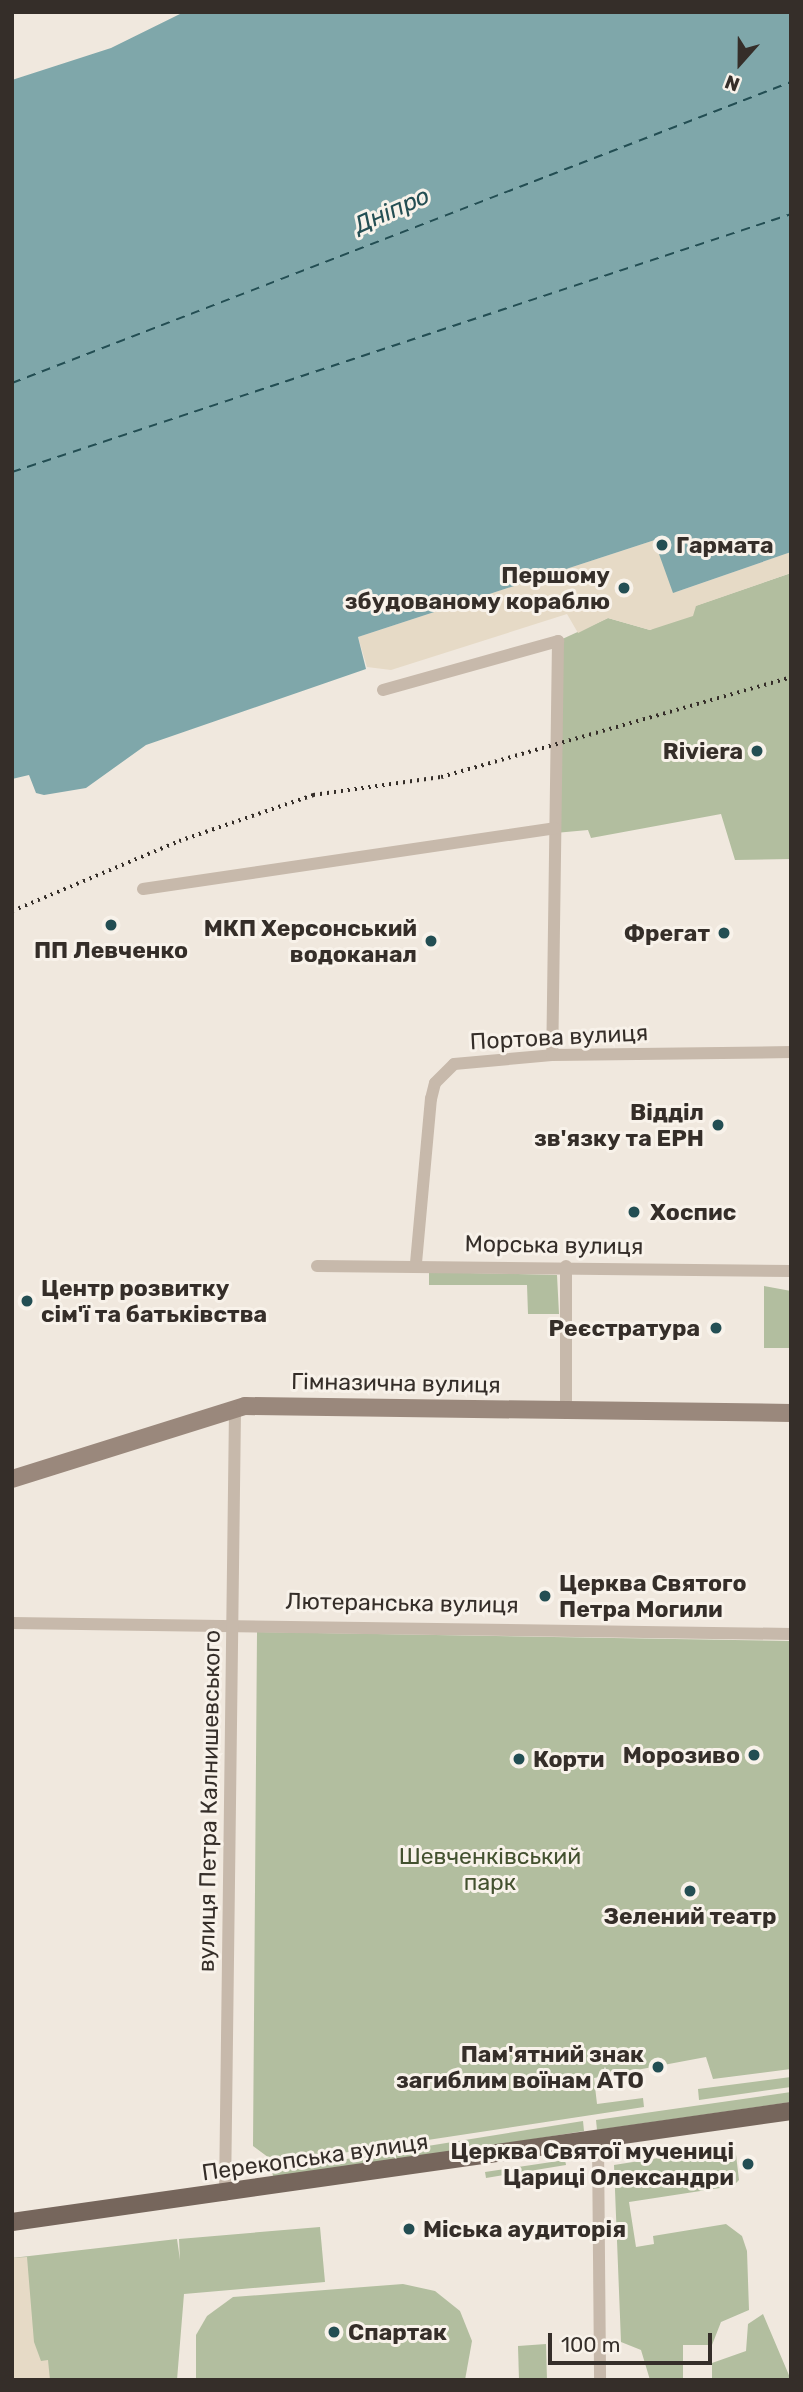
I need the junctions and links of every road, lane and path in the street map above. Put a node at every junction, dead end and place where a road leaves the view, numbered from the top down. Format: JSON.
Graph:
{"nodes":[{"id":1,"x":383,"y":690,"type":"dead end"},
{"id":2,"x":555,"y":828,"type":"junction"},
{"id":3,"x":143,"y":889,"type":"dead end"},
{"id":4,"x":791,"y":1052,"type":"edge"},
{"id":5,"x":552,"y":1055,"type":"junction"},
{"id":6,"x":416,"y":1263,"type":"junction"},
{"id":7,"x":317,"y":1266,"type":"dead end"},
{"id":8,"x":566,"y":1266,"type":"junction"},
{"id":9,"x":791,"y":1271,"type":"edge"},
{"id":10,"x":235,"y":1408,"type":"junction"},
{"id":11,"x":566,"y":1410,"type":"junction"},
{"id":12,"x":791,"y":1413,"type":"edge"},
{"id":13,"x":12,"y":1479,"type":"edge"},
{"id":14,"x":12,"y":1623,"type":"edge"},
{"id":15,"x":233,"y":1623,"type":"junction"},
{"id":16,"x":791,"y":1633,"type":"edge"},
{"id":17,"x":791,"y":2111,"type":"edge"},
{"id":18,"x":598,"y":2142,"type":"junction"},
{"id":19,"x":225,"y":2195,"type":"junction"},
{"id":20,"x":12,"y":2222,"type":"edge"},
{"id":21,"x":600,"y":2380,"type":"edge"}],
"edges":[{"from":1,"to":2,"type":"street"},
{"from":2,"to":3,"type":"street"},
{"from":2,"to":5,"type":"street"},
{"from":4,"to":5,"type":"street","name":"Портова вулиця"},
{"from":5,"to":6,"type":"street","name":"Портова вулиця"},
{"from":6,"to":7,"type":"street","name":"Морська вулиця"},
{"from":6,"to":8,"type":"street","name":"Морська вулиця"},
{"from":8,"to":9,"type":"street","name":"Морська вулиця"},
{"from":8,"to":11,"type":"street"},
{"from":10,"to":11,"type":"street","name":"Гімназична вулиця"},
{"from":10,"to":13,"type":"street","name":"Гімназична вулиця"},
{"from":10,"to":15,"type":"street","name":"вулиця Петра Калнишевського"},
{"from":11,"to":12,"type":"street","name":"Гімназична вулиця"},
{"from":14,"to":15,"type":"street","name":"Лютеранська вулиця"},
{"from":15,"to":16,"type":"street","name":"Лютеранська вулиця"},
{"from":15,"to":19,"type":"street","name":"вулиця Петра Калнишевського"},
{"from":17,"to":18,"type":"main road","name":"Перекопська вулиця"},
{"from":18,"to":19,"type":"main road","name":"Перекопська вулиця"},
{"from":18,"to":21,"type":"street"},
{"from":19,"to":20,"type":"main road","name":"Перекопська вулиця"}]}
